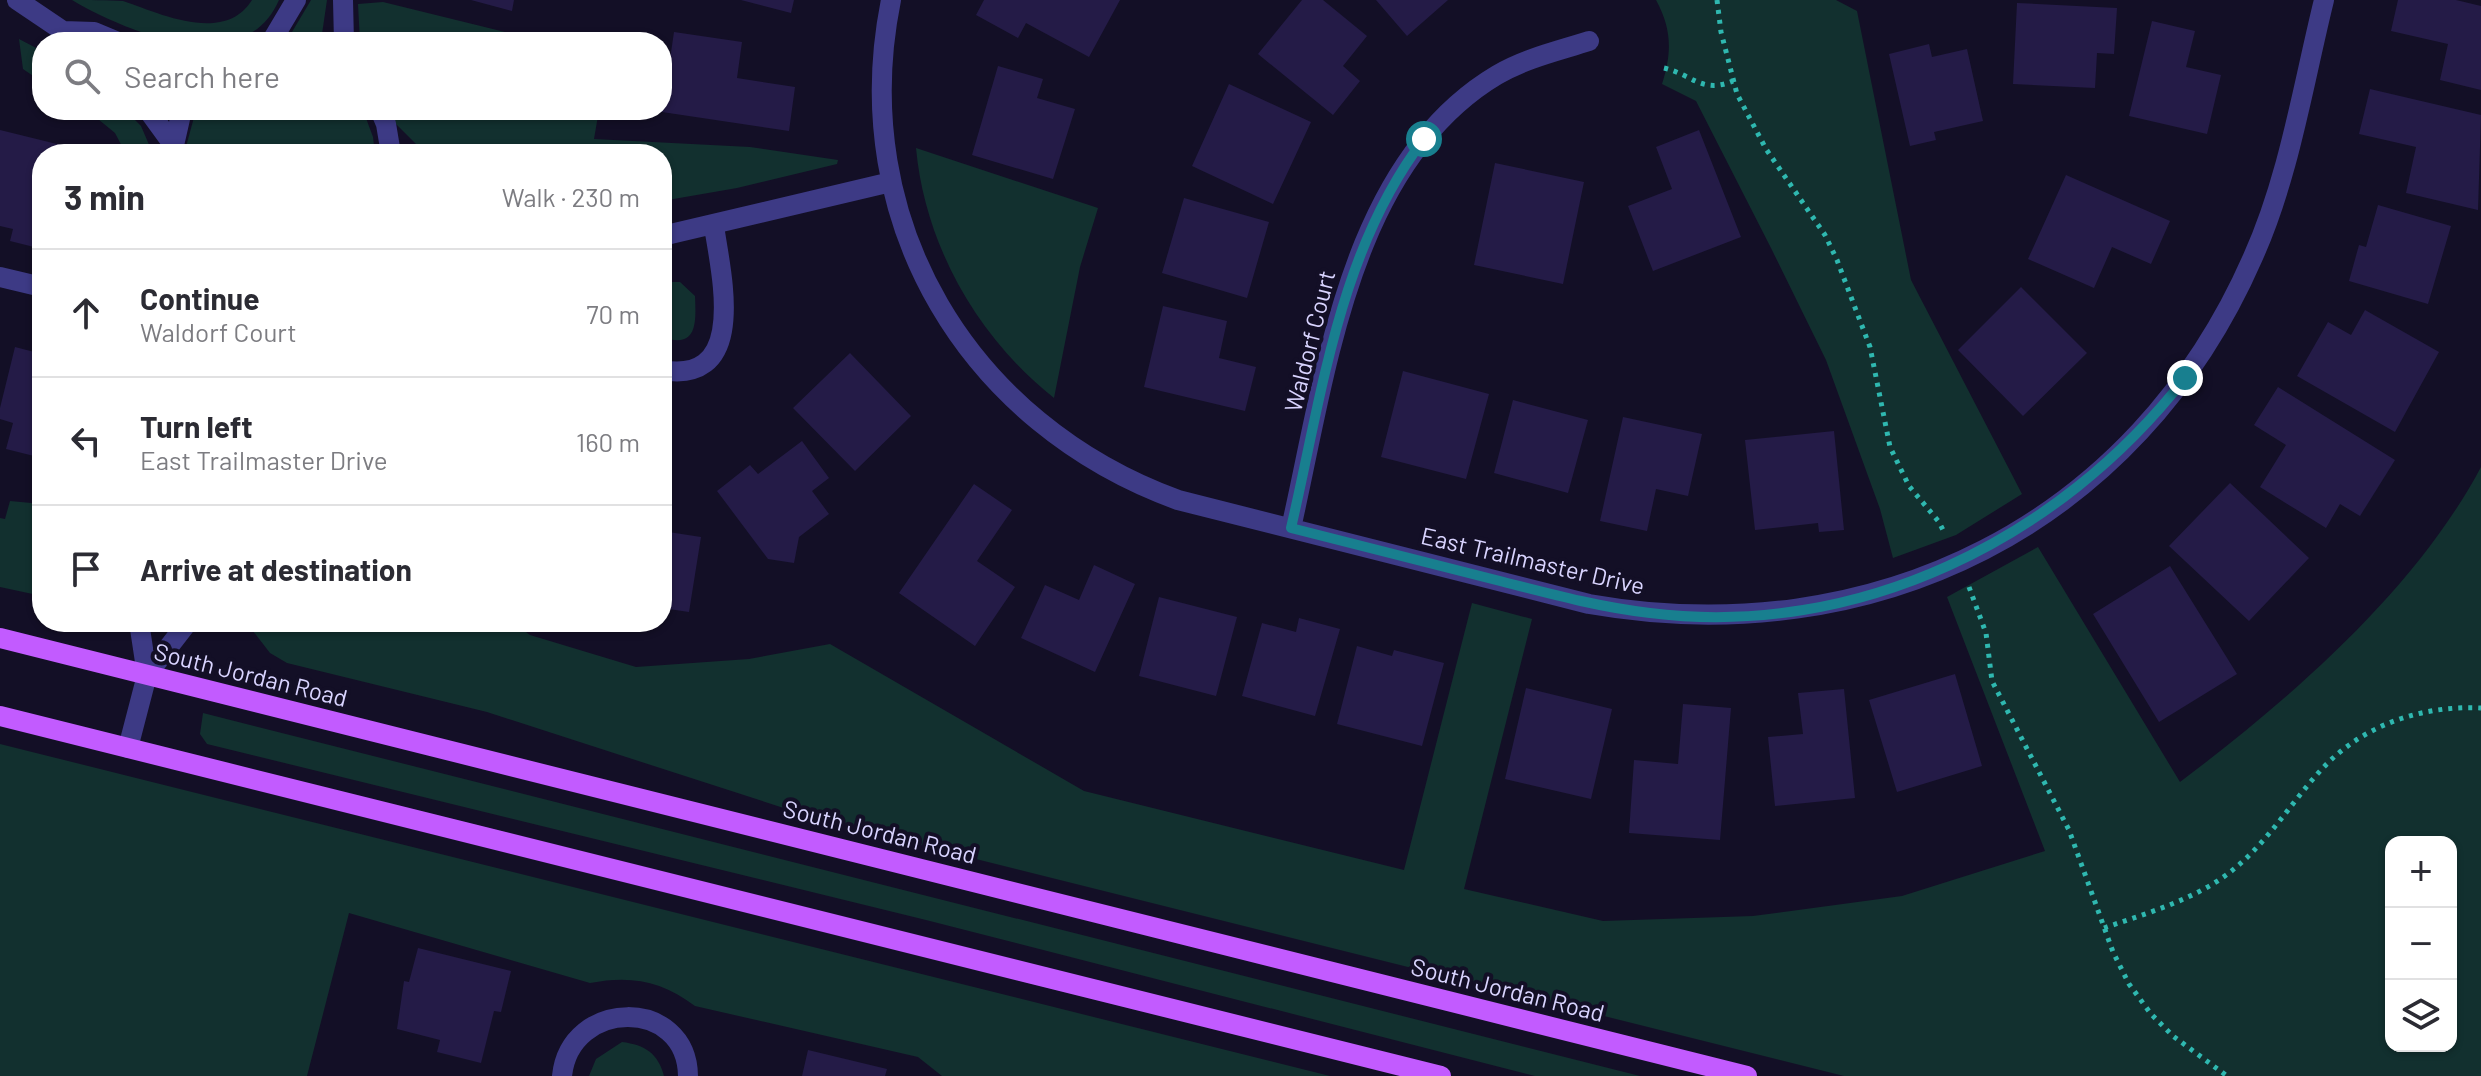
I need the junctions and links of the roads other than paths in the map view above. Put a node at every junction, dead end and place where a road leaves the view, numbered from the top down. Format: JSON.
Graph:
{"nodes":[{"id":1,"x":17,"y":0,"type":"edge"},
{"id":2,"x":296,"y":0,"type":"edge"},
{"id":3,"x":343,"y":0,"type":"edge"},
{"id":4,"x":891,"y":0,"type":"edge"},
{"id":5,"x":2324,"y":0,"type":"edge"},
{"id":6,"x":60,"y":32,"type":"edge"},
{"id":7,"x":277,"y":32,"type":"edge"},
{"id":8,"x":344,"y":32,"type":"edge"},
{"id":9,"x":1589,"y":41,"type":"dead end"},
{"id":10,"x":154,"y":120,"type":"edge"},
{"id":11,"x":179,"y":120,"type":"edge"},
{"id":12,"x":383,"y":120,"type":"edge"},
{"id":13,"x":169,"y":144,"type":"edge"},
{"id":14,"x":173,"y":144,"type":"edge"},
{"id":15,"x":391,"y":144,"type":"edge"},
{"id":16,"x":891,"y":182,"type":"junction"},
{"id":17,"x":714,"y":226,"type":"junction"},
{"id":18,"x":672,"y":234,"type":"edge"},
{"id":19,"x":0,"y":277,"type":"edge"},
{"id":20,"x":32,"y":285,"type":"edge"},
{"id":21,"x":672,"y":370,"type":"edge"},
{"id":22,"x":1291,"y":528,"type":"junction"},
{"id":23,"x":141,"y":632,"type":"edge"},
{"id":24,"x":180,"y":632,"type":"edge"},
{"id":25,"x":0,"y":638,"type":"edge"},
{"id":26,"x":147,"y":675,"type":"junction"},
{"id":27,"x":0,"y":716,"type":"edge"},
{"id":28,"x":128,"y":748,"type":"junction"},
{"id":29,"x":562,"y":1076,"type":"edge"},
{"id":30,"x":688,"y":1076,"type":"edge"},
{"id":31,"x":1441,"y":1076,"type":"edge"},
{"id":32,"x":1747,"y":1076,"type":"edge"}],
"edges":[{"from":1,"to":6,"type":"street"},
{"from":2,"to":7,"type":"street"},
{"from":3,"to":8,"type":"street"},
{"from":4,"to":16,"type":"street","name":"East Trailmaster Drive"},
{"from":5,"to":22,"type":"street","name":"East Trailmaster Drive"},
{"from":9,"to":22,"type":"street","name":"Waldorf Court"},
{"from":10,"to":13,"type":"street"},
{"from":11,"to":14,"type":"street"},
{"from":12,"to":15,"type":"street"},
{"from":16,"to":17,"type":"street"},
{"from":16,"to":22,"type":"street","name":"East Trailmaster Drive"},
{"from":17,"to":18,"type":"street"},
{"from":17,"to":21,"type":"street"},
{"from":19,"to":20,"type":"street"},
{"from":23,"to":26,"type":"street"},
{"from":24,"to":26,"type":"street"},
{"from":25,"to":26,"type":"main road","name":"South Jordan Road"},
{"from":26,"to":28,"type":"street"},
{"from":26,"to":32,"type":"main road","name":"South Jordan Road"},
{"from":27,"to":28,"type":"main road"},
{"from":28,"to":31,"type":"main road"},
{"from":29,"to":30,"type":"street"}]}
